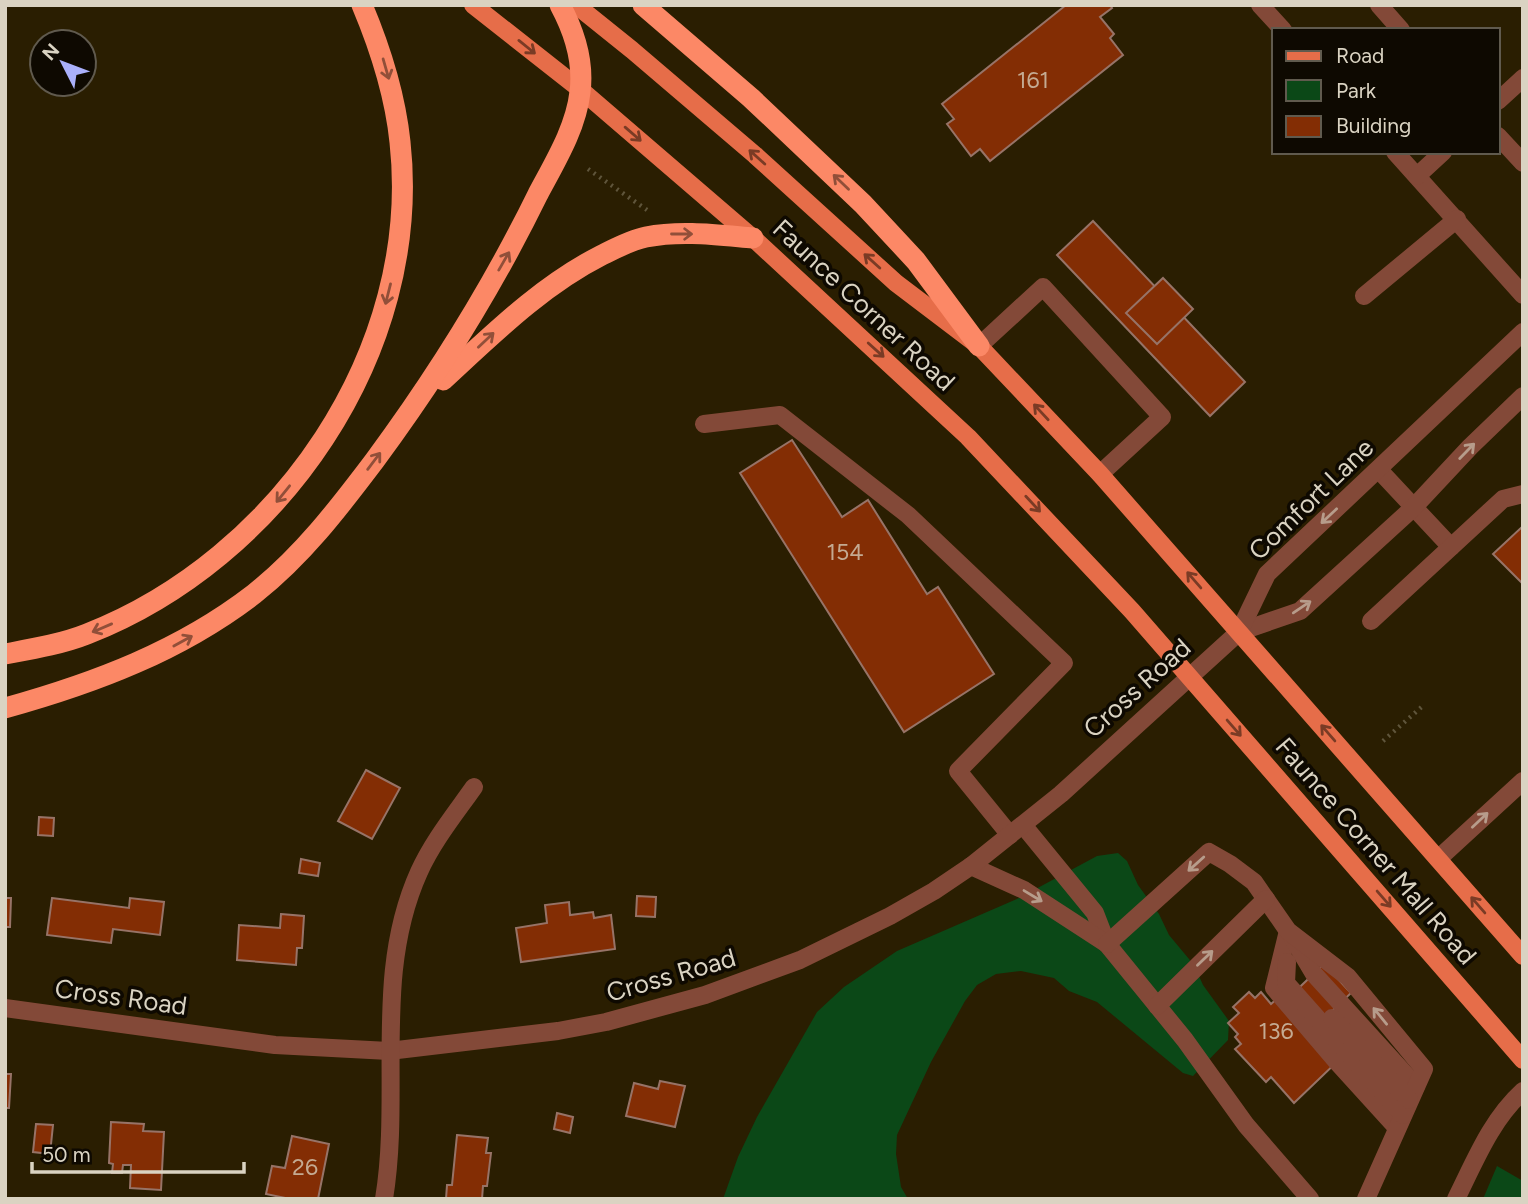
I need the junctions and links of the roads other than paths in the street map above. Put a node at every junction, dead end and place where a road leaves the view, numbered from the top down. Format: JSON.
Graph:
{"nodes":[{"id":1,"x":362,"y":5,"type":"edge"},
{"id":2,"x":472,"y":5,"type":"edge"},
{"id":3,"x":560,"y":5,"type":"edge"},
{"id":4,"x":576,"y":5,"type":"edge"},
{"id":5,"x":643,"y":5,"type":"edge"},
{"id":6,"x":1260,"y":5,"type":"edge"},
{"id":7,"x":1379,"y":5,"type":"edge"},
{"id":8,"x":1281,"y":28,"type":"edge"},
{"id":9,"x":1399,"y":28,"type":"edge"},
{"id":10,"x":1523,"y":78,"type":"edge"},
{"id":11,"x":581,"y":90,"type":"junction"},
{"id":12,"x":1500,"y":99,"type":"edge"},
{"id":13,"x":1500,"y":138,"type":"edge"},
{"id":14,"x":1397,"y":154,"type":"edge"},
{"id":15,"x":1441,"y":154,"type":"edge"},
{"id":16,"x":1523,"y":163,"type":"edge"},
{"id":17,"x":1417,"y":176,"type":"junction"},
{"id":18,"x":1457,"y":219,"type":"junction"},
{"id":19,"x":753,"y":238,"type":"junction"},
{"id":20,"x":1523,"y":295,"type":"edge"},
{"id":21,"x":1364,"y":296,"type":"dead end"},
{"id":22,"x":1523,"y":332,"type":"edge"},
{"id":23,"x":979,"y":346,"type":"junction"},
{"id":24,"x":1523,"y":396,"type":"edge"},
{"id":25,"x":418,"y":403,"type":"junction"},
{"id":26,"x":704,"y":424,"type":"dead end"},
{"id":27,"x":1379,"y":470,"type":"junction"},
{"id":28,"x":1100,"y":474,"type":"junction"},
{"id":29,"x":1523,"y":494,"type":"edge"},
{"id":30,"x":1414,"y":507,"type":"junction"},
{"id":31,"x":1451,"y":547,"type":"junction"},
{"id":32,"x":1371,"y":621,"type":"dead end"},
{"id":33,"x":1239,"y":632,"type":"junction"},
{"id":34,"x":5,"y":654,"type":"edge"},
{"id":35,"x":1189,"y":676,"type":"junction"},
{"id":36,"x":5,"y":708,"type":"edge"},
{"id":37,"x":1523,"y":781,"type":"edge"},
{"id":38,"x":474,"y":787,"type":"dead end"},
{"id":39,"x":1017,"y":830,"type":"junction"},
{"id":40,"x":1438,"y":859,"type":"junction"},
{"id":41,"x":971,"y":866,"type":"junction"},
{"id":42,"x":1266,"y":899,"type":"junction"},
{"id":43,"x":1288,"y":931,"type":"junction"},
{"id":44,"x":1107,"y":944,"type":"junction"},
{"id":45,"x":1523,"y":956,"type":"edge"},
{"id":46,"x":1157,"y":1006,"type":"junction"},
{"id":47,"x":5,"y":1008,"type":"edge"},
{"id":48,"x":389,"y":1051,"type":"junction"},
{"id":49,"x":1523,"y":1060,"type":"edge"},
{"id":50,"x":1523,"y":1091,"type":"edge"},
{"id":51,"x":1406,"y":1107,"type":"junction"},
{"id":52,"x":384,"y":1199,"type":"edge"},
{"id":53,"x":1310,"y":1199,"type":"edge"},
{"id":54,"x":1366,"y":1199,"type":"edge"},
{"id":55,"x":1456,"y":1199,"type":"edge"}],
"edges":[{"from":1,"to":34,"type":"highway","one_way":true},
{"from":2,"to":11,"type":"main road","name":"Faunce Corner Road","one_way":true},
{"from":3,"to":11,"type":"highway"},
{"from":23,"to":4,"type":"main road","name":"Faunce Corner Road","one_way":true},
{"from":23,"to":5,"type":"highway","one_way":true},
{"from":6,"to":8,"type":"street"},
{"from":7,"to":9,"type":"street"},
{"from":10,"to":12,"type":"street"},
{"from":11,"to":19,"type":"main road","name":"Faunce Corner Road","one_way":true},
{"from":25,"to":11,"type":"highway","one_way":true},
{"from":13,"to":16,"type":"street"},
{"from":14,"to":17,"type":"street"},
{"from":15,"to":17,"type":"street"},
{"from":17,"to":18,"type":"street"},
{"from":18,"to":20,"type":"street"},
{"from":18,"to":21,"type":"street"},
{"from":25,"to":19,"type":"highway","one_way":true},
{"from":19,"to":35,"type":"main road","name":"Faunce Corner Road","one_way":true},
{"from":22,"to":27,"type":"street","name":"Comfort Lane"},
{"from":28,"to":23,"type":"main road","name":"Faunce Corner Road","one_way":true},
{"from":23,"to":28,"type":"street"},
{"from":30,"to":24,"type":"street","one_way":true},
{"from":36,"to":25,"type":"highway","one_way":true},
{"from":26,"to":39,"type":"street"},
{"from":27,"to":30,"type":"street"},
{"from":27,"to":33,"type":"street","name":"Comfort Lane","one_way":true},
{"from":33,"to":28,"type":"main road","name":"Faunce Corner Road","one_way":true},
{"from":29,"to":31,"type":"street"},
{"from":30,"to":31,"type":"street"},
{"from":33,"to":30,"type":"street","one_way":true},
{"from":31,"to":32,"type":"street"},
{"from":33,"to":35,"type":"street","name":"Cross Road"},
{"from":40,"to":33,"type":"main road","name":"Faunce Corner Mall Road","one_way":true},
{"from":35,"to":39,"type":"street","name":"Cross Road"},
{"from":35,"to":49,"type":"main road","name":"Faunce Corner Mall Road","one_way":true},
{"from":40,"to":37,"type":"street","one_way":true},
{"from":38,"to":48,"type":"street"},
{"from":39,"to":41,"type":"street","name":"Cross Road"},
{"from":39,"to":44,"type":"street"},
{"from":45,"to":40,"type":"main road","name":"Faunce Corner Mall Road","one_way":true},
{"from":41,"to":44,"type":"street","one_way":true},
{"from":41,"to":48,"type":"street","name":"Cross Road"},
{"from":42,"to":43,"type":"street"},
{"from":42,"to":44,"type":"street","one_way":true},
{"from":46,"to":42,"type":"street","one_way":true},
{"from":51,"to":43,"type":"street","one_way":true},
{"from":43,"to":51,"type":"street"},
{"from":44,"to":46,"type":"street"},
{"from":46,"to":53,"type":"street"},
{"from":47,"to":48,"type":"street","name":"Cross Road"},
{"from":48,"to":52,"type":"street"},
{"from":50,"to":55,"type":"street"},
{"from":51,"to":54,"type":"street"}]}
